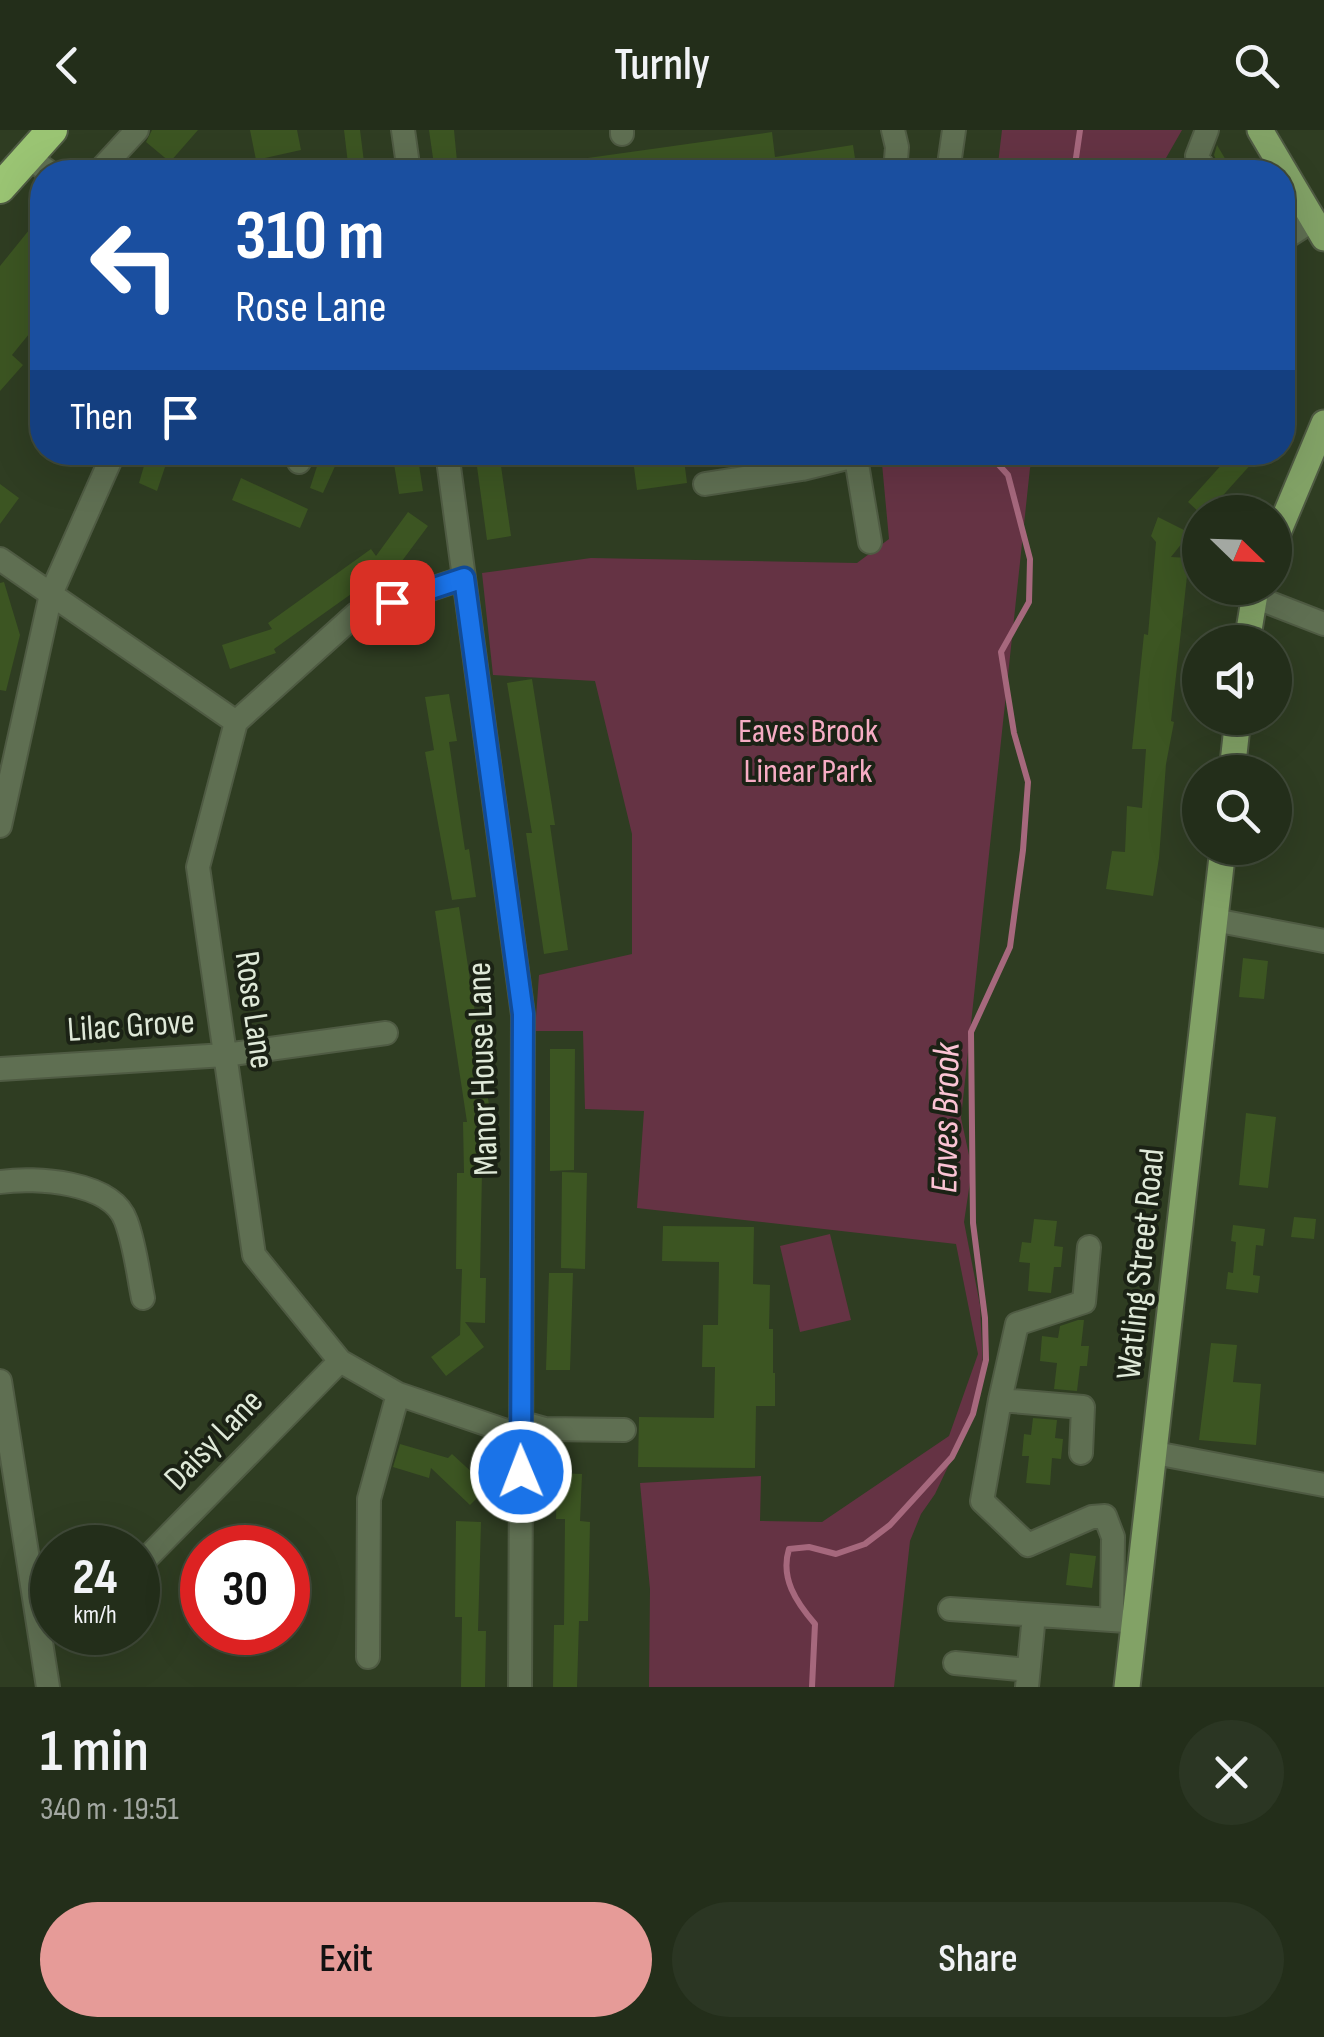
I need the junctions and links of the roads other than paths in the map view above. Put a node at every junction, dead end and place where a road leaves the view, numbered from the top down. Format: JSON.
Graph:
{"nodes":[{"id":1,"x":52,"y":130,"type":"edge"},
{"id":2,"x":137,"y":130,"type":"edge"},
{"id":3,"x":403,"y":130,"type":"edge"},
{"id":4,"x":894,"y":130,"type":"edge"},
{"id":5,"x":954,"y":130,"type":"edge"},
{"id":6,"x":1206,"y":130,"type":"edge"},
{"id":7,"x":1260,"y":130,"type":"edge"},
{"id":8,"x":41,"y":160,"type":"edge"},
{"id":9,"x":115,"y":160,"type":"edge"},
{"id":10,"x":407,"y":160,"type":"edge"},
{"id":11,"x":896,"y":160,"type":"edge"},
{"id":12,"x":950,"y":160,"type":"edge"},
{"id":13,"x":1199,"y":160,"type":"edge"},
{"id":14,"x":1276,"y":160,"type":"edge"},
{"id":15,"x":30,"y":170,"type":"edge"},
{"id":16,"x":0,"y":188,"type":"edge"},
{"id":17,"x":1324,"y":422,"type":"edge"},
{"id":18,"x":108,"y":465,"type":"edge"},
{"id":19,"x":449,"y":465,"type":"edge"},
{"id":20,"x":816,"y":465,"type":"edge"},
{"id":21,"x":857,"y":465,"type":"edge"},
{"id":22,"x":705,"y":484,"type":"dead end"},
{"id":23,"x":1292,"y":499,"type":"edge"},
{"id":24,"x":870,"y":542,"type":"dead end"},
{"id":25,"x":0,"y":560,"type":"edge"},
{"id":26,"x":464,"y":578,"type":"junction"},
{"id":27,"x":50,"y":594,"type":"junction"},
{"id":28,"x":1282,"y":605,"type":"edge"},
{"id":29,"x":1324,"y":624,"type":"edge"},
{"id":30,"x":236,"y":722,"type":"junction"},
{"id":31,"x":0,"y":826,"type":"edge"},
{"id":32,"x":1221,"y":865,"type":"edge"},
{"id":33,"x":1214,"y":920,"type":"junction"},
{"id":34,"x":1324,"y":941,"type":"edge"},
{"id":35,"x":386,"y":1033,"type":"dead end"},
{"id":36,"x":225,"y":1055,"type":"junction"},
{"id":37,"x":0,"y":1070,"type":"edge"},
{"id":38,"x":0,"y":1182,"type":"edge"},
{"id":39,"x":1089,"y":1247,"type":"dead end"},
{"id":40,"x":143,"y":1298,"type":"dead end"},
{"id":41,"x":340,"y":1361,"type":"junction"},
{"id":42,"x":0,"y":1381,"type":"edge"},
{"id":43,"x":398,"y":1394,"type":"junction"},
{"id":44,"x":1000,"y":1400,"type":"junction"},
{"id":45,"x":520,"y":1429,"type":"junction"},
{"id":46,"x":624,"y":1430,"type":"dead end"},
{"id":47,"x":1081,"y":1453,"type":"dead end"},
{"id":48,"x":1155,"y":1454,"type":"junction"},
{"id":49,"x":1324,"y":1486,"type":"edge"},
{"id":50,"x":30,"y":1536,"type":"edge"},
{"id":51,"x":160,"y":1545,"type":"edge"},
{"id":52,"x":950,"y":1608,"type":"dead end"},
{"id":53,"x":1034,"y":1614,"type":"junction"},
{"id":54,"x":1123,"y":1621,"type":"junction"},
{"id":55,"x":46,"y":1655,"type":"edge"},
{"id":56,"x":368,"y":1657,"type":"dead end"},
{"id":57,"x":955,"y":1663,"type":"dead end"},
{"id":58,"x":1028,"y":1679,"type":"edge"},
{"id":59,"x":48,"y":1687,"type":"edge"},
{"id":60,"x":520,"y":1687,"type":"edge"},
{"id":61,"x":1128,"y":1687,"type":"edge"}],
"edges":[{"from":1,"to":8,"type":"highway"},
{"from":2,"to":9,"type":"street"},
{"from":3,"to":10,"type":"street"},
{"from":4,"to":11,"type":"street"},
{"from":5,"to":12,"type":"street"},
{"from":6,"to":13,"type":"street"},
{"from":7,"to":14,"type":"main road"},
{"from":15,"to":16,"type":"highway"},
{"from":17,"to":23,"type":"main road"},
{"from":18,"to":27,"type":"street"},
{"from":19,"to":26,"type":"street","name":"Manor House Lane"},
{"from":20,"to":22,"type":"street"},
{"from":21,"to":24,"type":"street"},
{"from":25,"to":27,"type":"street"},
{"from":26,"to":30,"type":"street"},
{"from":26,"to":45,"type":"street","name":"Manor House Lane"},
{"from":27,"to":30,"type":"street"},
{"from":27,"to":31,"type":"street"},
{"from":28,"to":29,"type":"street"},
{"from":30,"to":36,"type":"street","name":"Rose Lane"},
{"from":32,"to":33,"type":"main road","name":"Watling Street Road"},
{"from":33,"to":34,"type":"street"},
{"from":33,"to":48,"type":"main road","name":"Watling Street Road"},
{"from":35,"to":36,"type":"street","name":"Lilac Grove"},
{"from":36,"to":37,"type":"street","name":"Lilac Grove"},
{"from":36,"to":41,"type":"street","name":"Rose Lane"},
{"from":38,"to":40,"type":"street"},
{"from":39,"to":44,"type":"street"},
{"from":41,"to":43,"type":"street","name":"Rose Lane"},
{"from":41,"to":51,"type":"street","name":"Daisy Lane"},
{"from":42,"to":50,"type":"street"},
{"from":43,"to":45,"type":"street","name":"Rose Lane"},
{"from":43,"to":56,"type":"street"},
{"from":44,"to":47,"type":"street"},
{"from":44,"to":54,"type":"street"},
{"from":45,"to":46,"type":"street","name":"Rose Lane"},
{"from":45,"to":60,"type":"street","name":"Manor House Lane"},
{"from":48,"to":49,"type":"street"},
{"from":48,"to":54,"type":"main road","name":"Watling Street Road"},
{"from":52,"to":53,"type":"street"},
{"from":53,"to":54,"type":"street"},
{"from":53,"to":58,"type":"street"},
{"from":54,"to":61,"type":"main road","name":"Watling Street Road"},
{"from":55,"to":59,"type":"street"},
{"from":57,"to":58,"type":"street"}]}
